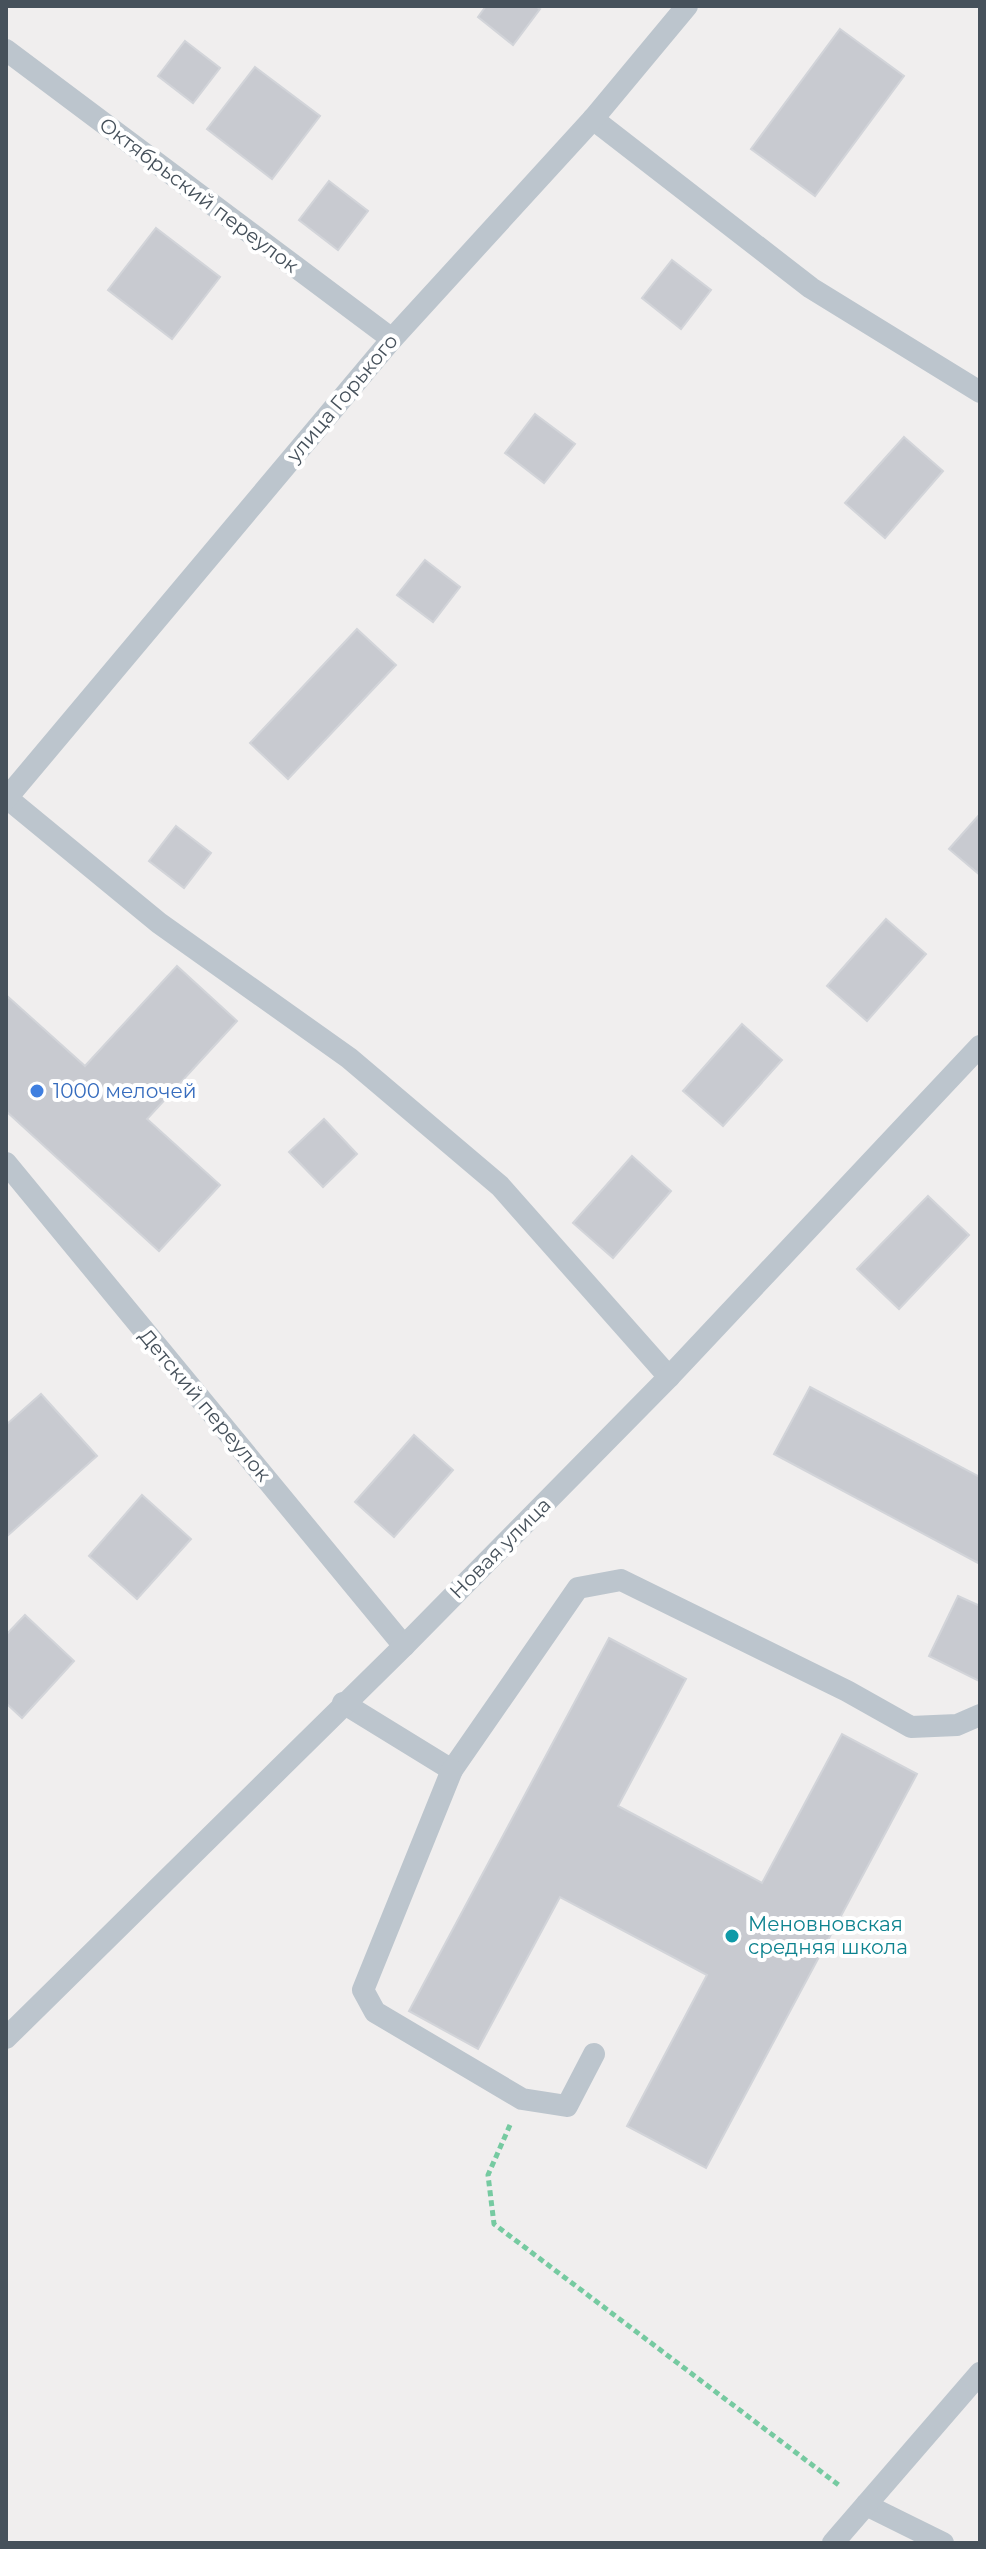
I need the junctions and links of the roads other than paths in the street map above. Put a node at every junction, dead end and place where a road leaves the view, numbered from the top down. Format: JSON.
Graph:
{"nodes":[{"id":1,"x":687,"y":6,"type":"edge"},
{"id":2,"x":6,"y":50,"type":"edge"},
{"id":3,"x":593,"y":119,"type":"junction"},
{"id":4,"x":392,"y":339,"type":"junction"},
{"id":5,"x":980,"y":392,"type":"edge"},
{"id":6,"x":6,"y":798,"type":"edge"},
{"id":7,"x":980,"y":1046,"type":"edge"},
{"id":8,"x":6,"y":1163,"type":"edge"},
{"id":9,"x":669,"y":1377,"type":"junction"},
{"id":10,"x":404,"y":1646,"type":"junction"},
{"id":11,"x":343,"y":1703,"type":"junction"},
{"id":12,"x":980,"y":1715,"type":"edge"},
{"id":13,"x":452,"y":1770,"type":"junction"},
{"id":14,"x":6,"y":2038,"type":"edge"},
{"id":15,"x":594,"y":2054,"type":"dead end"},
{"id":16,"x":980,"y":2373,"type":"edge"},
{"id":17,"x":866,"y":2505,"type":"junction"},
{"id":18,"x":833,"y":2543,"type":"edge"},
{"id":19,"x":943,"y":2543,"type":"edge"}],
"edges":[{"from":1,"to":3,"type":"lane","name":"улица Горького"},
{"from":2,"to":4,"type":"lane","name":"Октябрьский переулок"},
{"from":3,"to":4,"type":"lane","name":"улица Горького"},
{"from":3,"to":5,"type":"lane"},
{"from":4,"to":6,"type":"lane","name":"улица Горького"},
{"from":6,"to":9,"type":"lane"},
{"from":7,"to":9,"type":"lane","name":"Новая улица"},
{"from":8,"to":10,"type":"lane","name":"Детский переулок"},
{"from":9,"to":10,"type":"lane","name":"Новая улица"},
{"from":10,"to":11,"type":"lane","name":"Новая улица"},
{"from":11,"to":13,"type":"lane"},
{"from":11,"to":14,"type":"lane","name":"Новая улица"},
{"from":12,"to":13,"type":"lane"},
{"from":13,"to":15,"type":"lane"},
{"from":16,"to":17,"type":"lane"},
{"from":17,"to":18,"type":"lane"},
{"from":17,"to":19,"type":"lane"}]}
